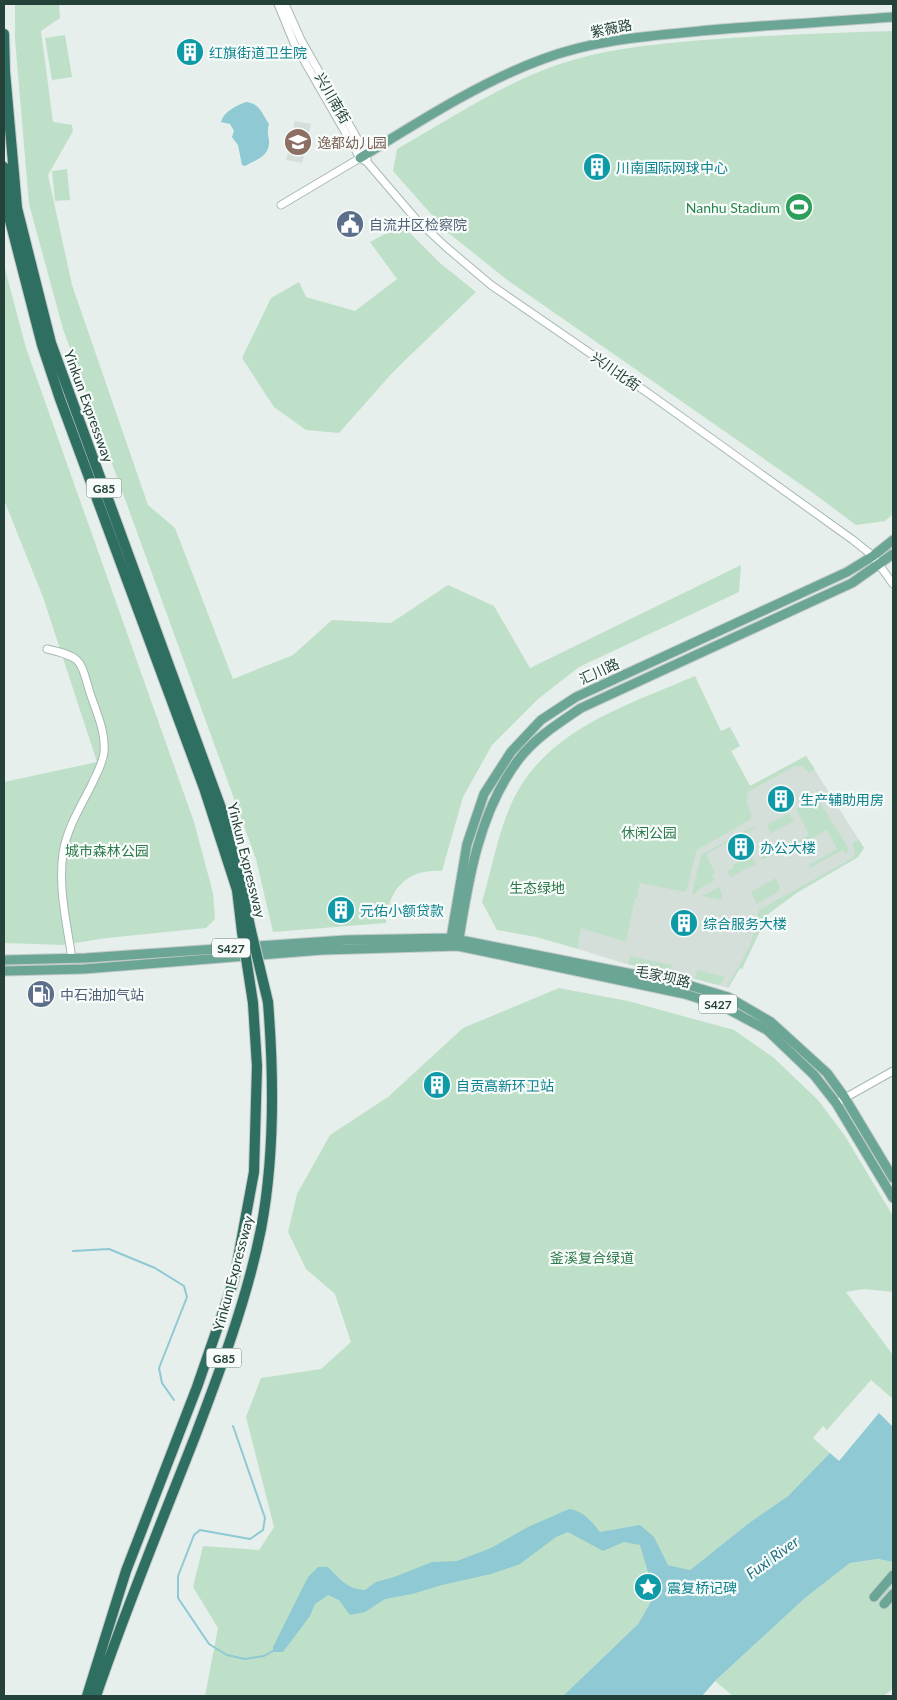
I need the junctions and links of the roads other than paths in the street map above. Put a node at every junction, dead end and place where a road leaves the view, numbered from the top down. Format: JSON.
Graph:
{"nodes":[{"id":1,"x":278,"y":4,"type":"edge"},
{"id":2,"x":285,"y":4,"type":"edge"},
{"id":3,"x":893,"y":17,"type":"edge"},
{"id":4,"x":4,"y":34,"type":"edge"},
{"id":5,"x":364,"y":158,"type":"junction"},
{"id":6,"x":4,"y":167,"type":"edge"},
{"id":7,"x":281,"y":205,"type":"dead end"},
{"id":8,"x":893,"y":540,"type":"edge"},
{"id":9,"x":893,"y":554,"type":"edge"},
{"id":10,"x":873,"y":556,"type":"junction"},
{"id":11,"x":880,"y":564,"type":"junction"},
{"id":12,"x":893,"y":584,"type":"edge"},
{"id":13,"x":47,"y":649,"type":"dead end"},
{"id":14,"x":247,"y":931,"type":"junction"},
{"id":15,"x":454,"y":942,"type":"junction"},
{"id":16,"x":72,"y":959,"type":"junction"},
{"id":17,"x":4,"y":960,"type":"edge"},
{"id":18,"x":4,"y":971,"type":"edge"},
{"id":19,"x":893,"y":1071,"type":"edge"},
{"id":20,"x":845,"y":1098,"type":"junction"},
{"id":21,"x":836,"y":1103,"type":"junction"},
{"id":22,"x":893,"y":1178,"type":"edge"},
{"id":23,"x":893,"y":1198,"type":"edge"},
{"id":24,"x":893,"y":1575,"type":"edge"},
{"id":25,"x":893,"y":1594,"type":"edge"},
{"id":26,"x":874,"y":1597,"type":"dead end"},
{"id":27,"x":884,"y":1604,"type":"dead end"},
{"id":28,"x":87,"y":1696,"type":"edge"},
{"id":29,"x":96,"y":1696,"type":"edge"}],
"edges":[{"from":1,"to":5,"type":"street","name":"兴川南街"},
{"from":2,"to":5,"type":"street","name":"兴川南街"},
{"from":3,"to":5,"type":"main road","name":"紫薇路"},
{"from":4,"to":14,"type":"highway","name":"Yinkun Expressway","number":"G85"},
{"from":5,"to":7,"type":"street"},
{"from":5,"to":10,"type":"street","name":"兴川北街"},
{"from":6,"to":14,"type":"highway","name":"Yinkun Expressway","number":"G85"},
{"from":8,"to":10,"type":"main road","name":"汇川路"},
{"from":9,"to":11,"type":"main road","name":"汇川路"},
{"from":10,"to":11,"type":"street","name":"兴川北街"},
{"from":10,"to":15,"type":"main road","name":"汇川路"},
{"from":11,"to":12,"type":"street","name":"兴川北街"},
{"from":11,"to":15,"type":"main road","name":"汇川路"},
{"from":13,"to":16,"type":"street"},
{"from":14,"to":28,"type":"highway","name":"Yinkun Expressway","number":"G85","bridge":true},
{"from":14,"to":29,"type":"highway","name":"Yinkun Expressway","number":"G85","bridge":true},
{"from":15,"to":16,"type":"main road","number":"S427"},
{"from":15,"to":18,"type":"main road","number":"S427"},
{"from":15,"to":20,"type":"main road","name":"毛家坝路","number":"S427"},
{"from":15,"to":21,"type":"main road","name":"毛家坝路","number":"S427"},
{"from":16,"to":17,"type":"main road","number":"S427"},
{"from":19,"to":20,"type":"street"},
{"from":20,"to":21,"type":"street"},
{"from":20,"to":22,"type":"main road","name":"毛家坝路","number":"S427"},
{"from":21,"to":23,"type":"main road","name":"毛家坝路","number":"S427"},
{"from":24,"to":26,"type":"main road"},
{"from":25,"to":27,"type":"main road"}]}
